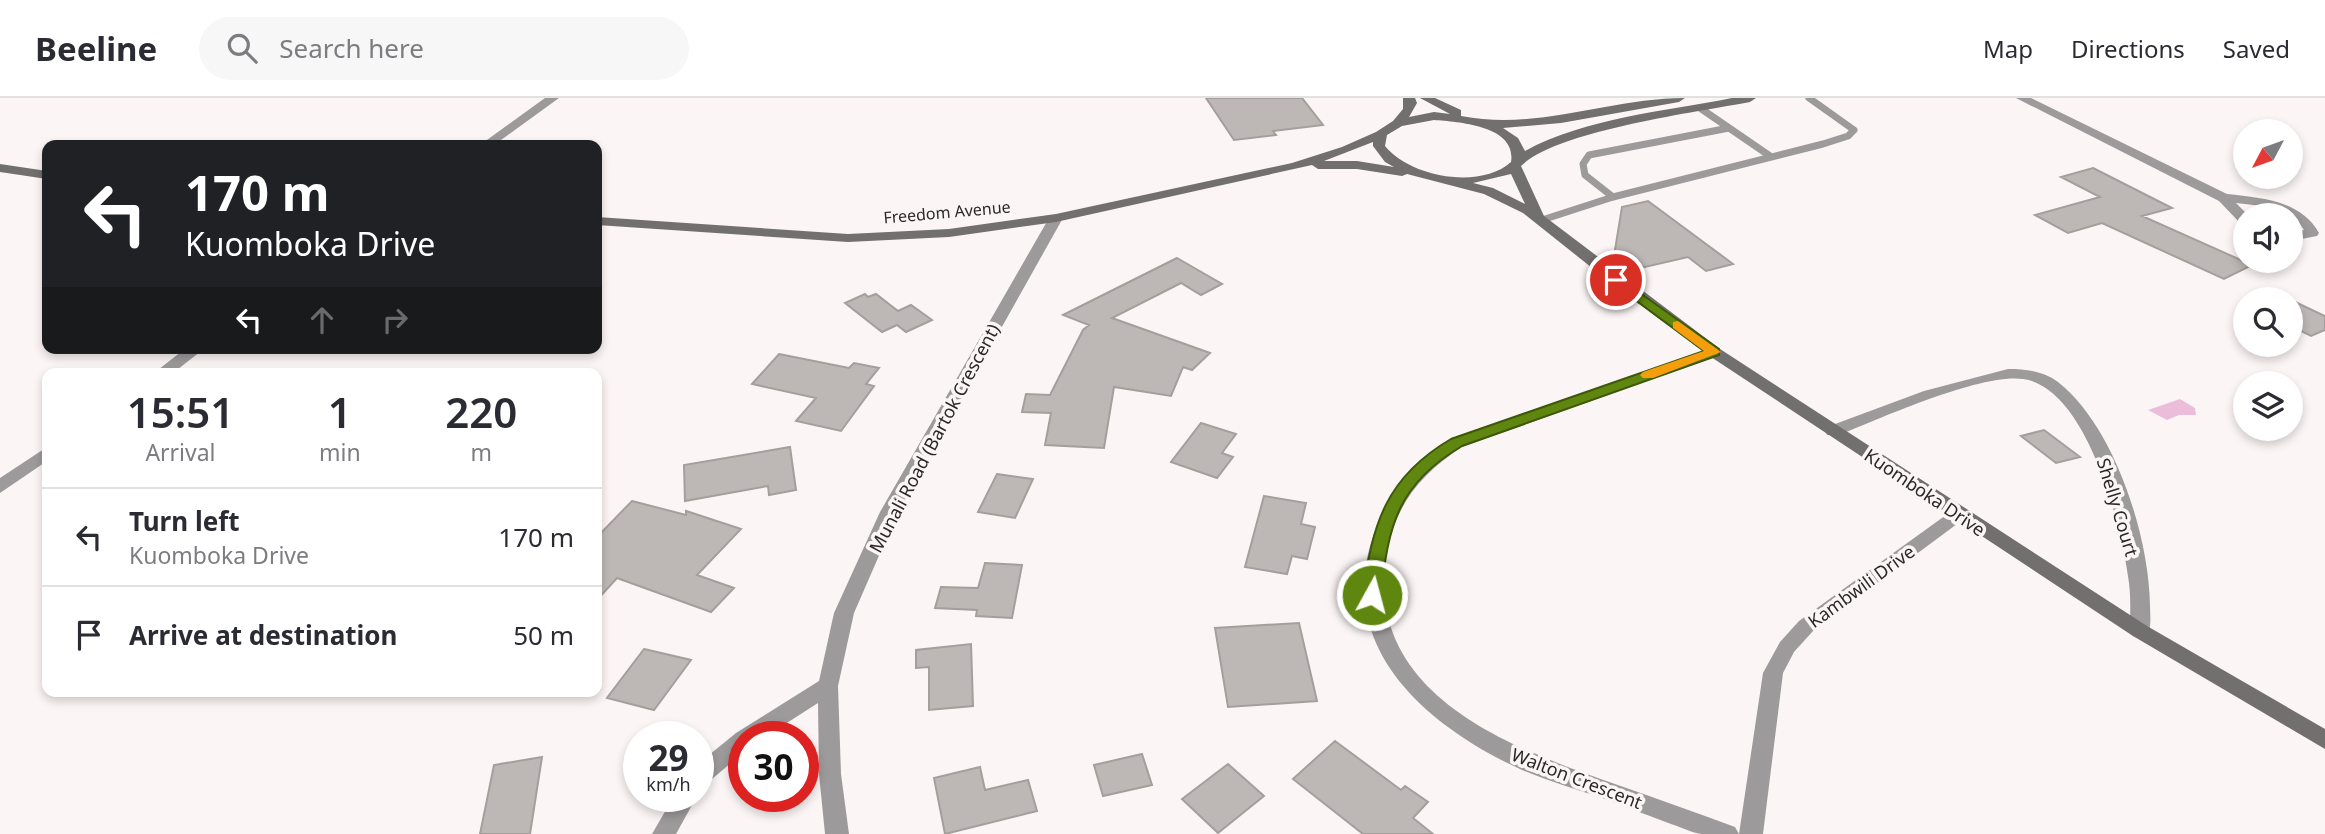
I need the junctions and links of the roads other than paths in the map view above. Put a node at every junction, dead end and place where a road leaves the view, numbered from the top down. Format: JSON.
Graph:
{"nodes":[{"id":1,"x":553,"y":98,"type":"edge"},
{"id":2,"x":1409,"y":98,"type":"edge"},
{"id":3,"x":1426,"y":98,"type":"edge"},
{"id":4,"x":1679,"y":98,"type":"edge"},
{"id":5,"x":1750,"y":98,"type":"edge"},
{"id":6,"x":1809,"y":98,"type":"edge"},
{"id":7,"x":2022,"y":98,"type":"edge"},
{"id":8,"x":1700,"y":108,"type":"junction"},
{"id":9,"x":1398,"y":122,"type":"junction"},
{"id":10,"x":1478,"y":122,"type":"junction"},
{"id":11,"x":1729,"y":128,"type":"junction"},
{"id":12,"x":1380,"y":135,"type":"junction"},
{"id":13,"x":493,"y":140,"type":"edge"},
{"id":14,"x":1770,"y":156,"type":"junction"},
{"id":15,"x":1516,"y":163,"type":"junction"},
{"id":16,"x":1295,"y":166,"type":"junction"},
{"id":17,"x":0,"y":168,"type":"edge"},
{"id":18,"x":42,"y":174,"type":"edge"},
{"id":19,"x":1419,"y":176,"type":"junction"},
{"id":20,"x":1441,"y":180,"type":"junction"},
{"id":21,"x":1613,"y":197,"type":"junction"},
{"id":22,"x":2224,"y":198,"type":"junction"},
{"id":23,"x":2257,"y":203,"type":"edge"},
{"id":24,"x":2233,"y":207,"type":"edge"},
{"id":25,"x":1056,"y":218,"type":"junction"},
{"id":26,"x":1542,"y":220,"type":"junction"},
{"id":27,"x":2303,"y":220,"type":"edge"},
{"id":28,"x":602,"y":221,"type":"edge"},
{"id":29,"x":2303,"y":235,"type":"edge"},
{"id":30,"x":1714,"y":352,"type":"junction"},
{"id":31,"x":189,"y":354,"type":"edge"},
{"id":32,"x":169,"y":368,"type":"edge"},
{"id":33,"x":1833,"y":431,"type":"junction"},
{"id":34,"x":42,"y":457,"type":"edge"},
{"id":35,"x":0,"y":487,"type":"edge"},
{"id":36,"x":1959,"y":514,"type":"junction"},
{"id":37,"x":2140,"y":631,"type":"junction"},
{"id":38,"x":828,"y":686,"type":"junction"},
{"id":39,"x":773,"y":721,"type":"edge"},
{"id":40,"x":2325,"y":740,"type":"edge"},
{"id":41,"x":728,"y":753,"type":"edge"},
{"id":42,"x":714,"y":764,"type":"edge"},
{"id":43,"x":677,"y":812,"type":"edge"},
{"id":44,"x":664,"y":834,"type":"edge"},
{"id":45,"x":837,"y":834,"type":"edge"},
{"id":46,"x":1727,"y":834,"type":"edge"},
{"id":47,"x":1751,"y":834,"type":"edge"}],
"edges":[{"from":1,"to":13,"type":"street"},
{"from":2,"to":9,"type":"main road"},
{"from":3,"to":10,"type":"main road"},
{"from":4,"to":10,"type":"main road"},
{"from":5,"to":8,"type":"main road"},
{"from":6,"to":14,"type":"lane"},
{"from":7,"to":22,"type":"street"},
{"from":8,"to":11,"type":"lane"},
{"from":8,"to":15,"type":"main road"},
{"from":9,"to":10,"type":"main road"},
{"from":9,"to":12,"type":"main road","name":"Freedom Avenue"},
{"from":10,"to":15,"type":"main road"},
{"from":11,"to":14,"type":"lane"},
{"from":11,"to":21,"type":"lane"},
{"from":12,"to":16,"type":"main road","name":"Freedom Avenue"},
{"from":12,"to":19,"type":"main road"},
{"from":14,"to":21,"type":"lane"},
{"from":15,"to":20,"type":"main road"},
{"from":15,"to":26,"type":"main road"},
{"from":16,"to":19,"type":"main road","name":"Freedom Avenue"},
{"from":16,"to":25,"type":"main road","name":"Freedom Avenue"},
{"from":17,"to":18,"type":"main road"},
{"from":19,"to":20,"type":"main road","name":"Freedom Avenue"},
{"from":20,"to":26,"type":"main road"},
{"from":21,"to":26,"type":"lane"},
{"from":22,"to":23,"type":"street"},
{"from":22,"to":24,"type":"street"},
{"from":25,"to":28,"type":"main road","name":"Freedom Avenue"},
{"from":25,"to":38,"type":"street","name":"Munali Road (Bartok Crescent)"},
{"from":26,"to":30,"type":"main road","name":"Kuomboka Drive"},
{"from":27,"to":29,"type":"street"},
{"from":30,"to":33,"type":"main road","name":"Kuomboka Drive"},
{"from":30,"to":46,"type":"street","name":"Walton Crescent"},
{"from":31,"to":32,"type":"street"},
{"from":33,"to":36,"type":"main road","name":"Kuomboka Drive"},
{"from":33,"to":37,"type":"street","name":"Shelly Court"},
{"from":34,"to":35,"type":"street"},
{"from":36,"to":37,"type":"main road","name":"Kuomboka Drive"},
{"from":36,"to":47,"type":"street","name":"Kambwili Drive"},
{"from":37,"to":40,"type":"main road","name":"Kuomboka Drive"},
{"from":38,"to":39,"type":"street"},
{"from":38,"to":45,"type":"street","name":"Munali Road (Bartok Crescent)"},
{"from":41,"to":42,"type":"street"},
{"from":43,"to":44,"type":"street"}]}
